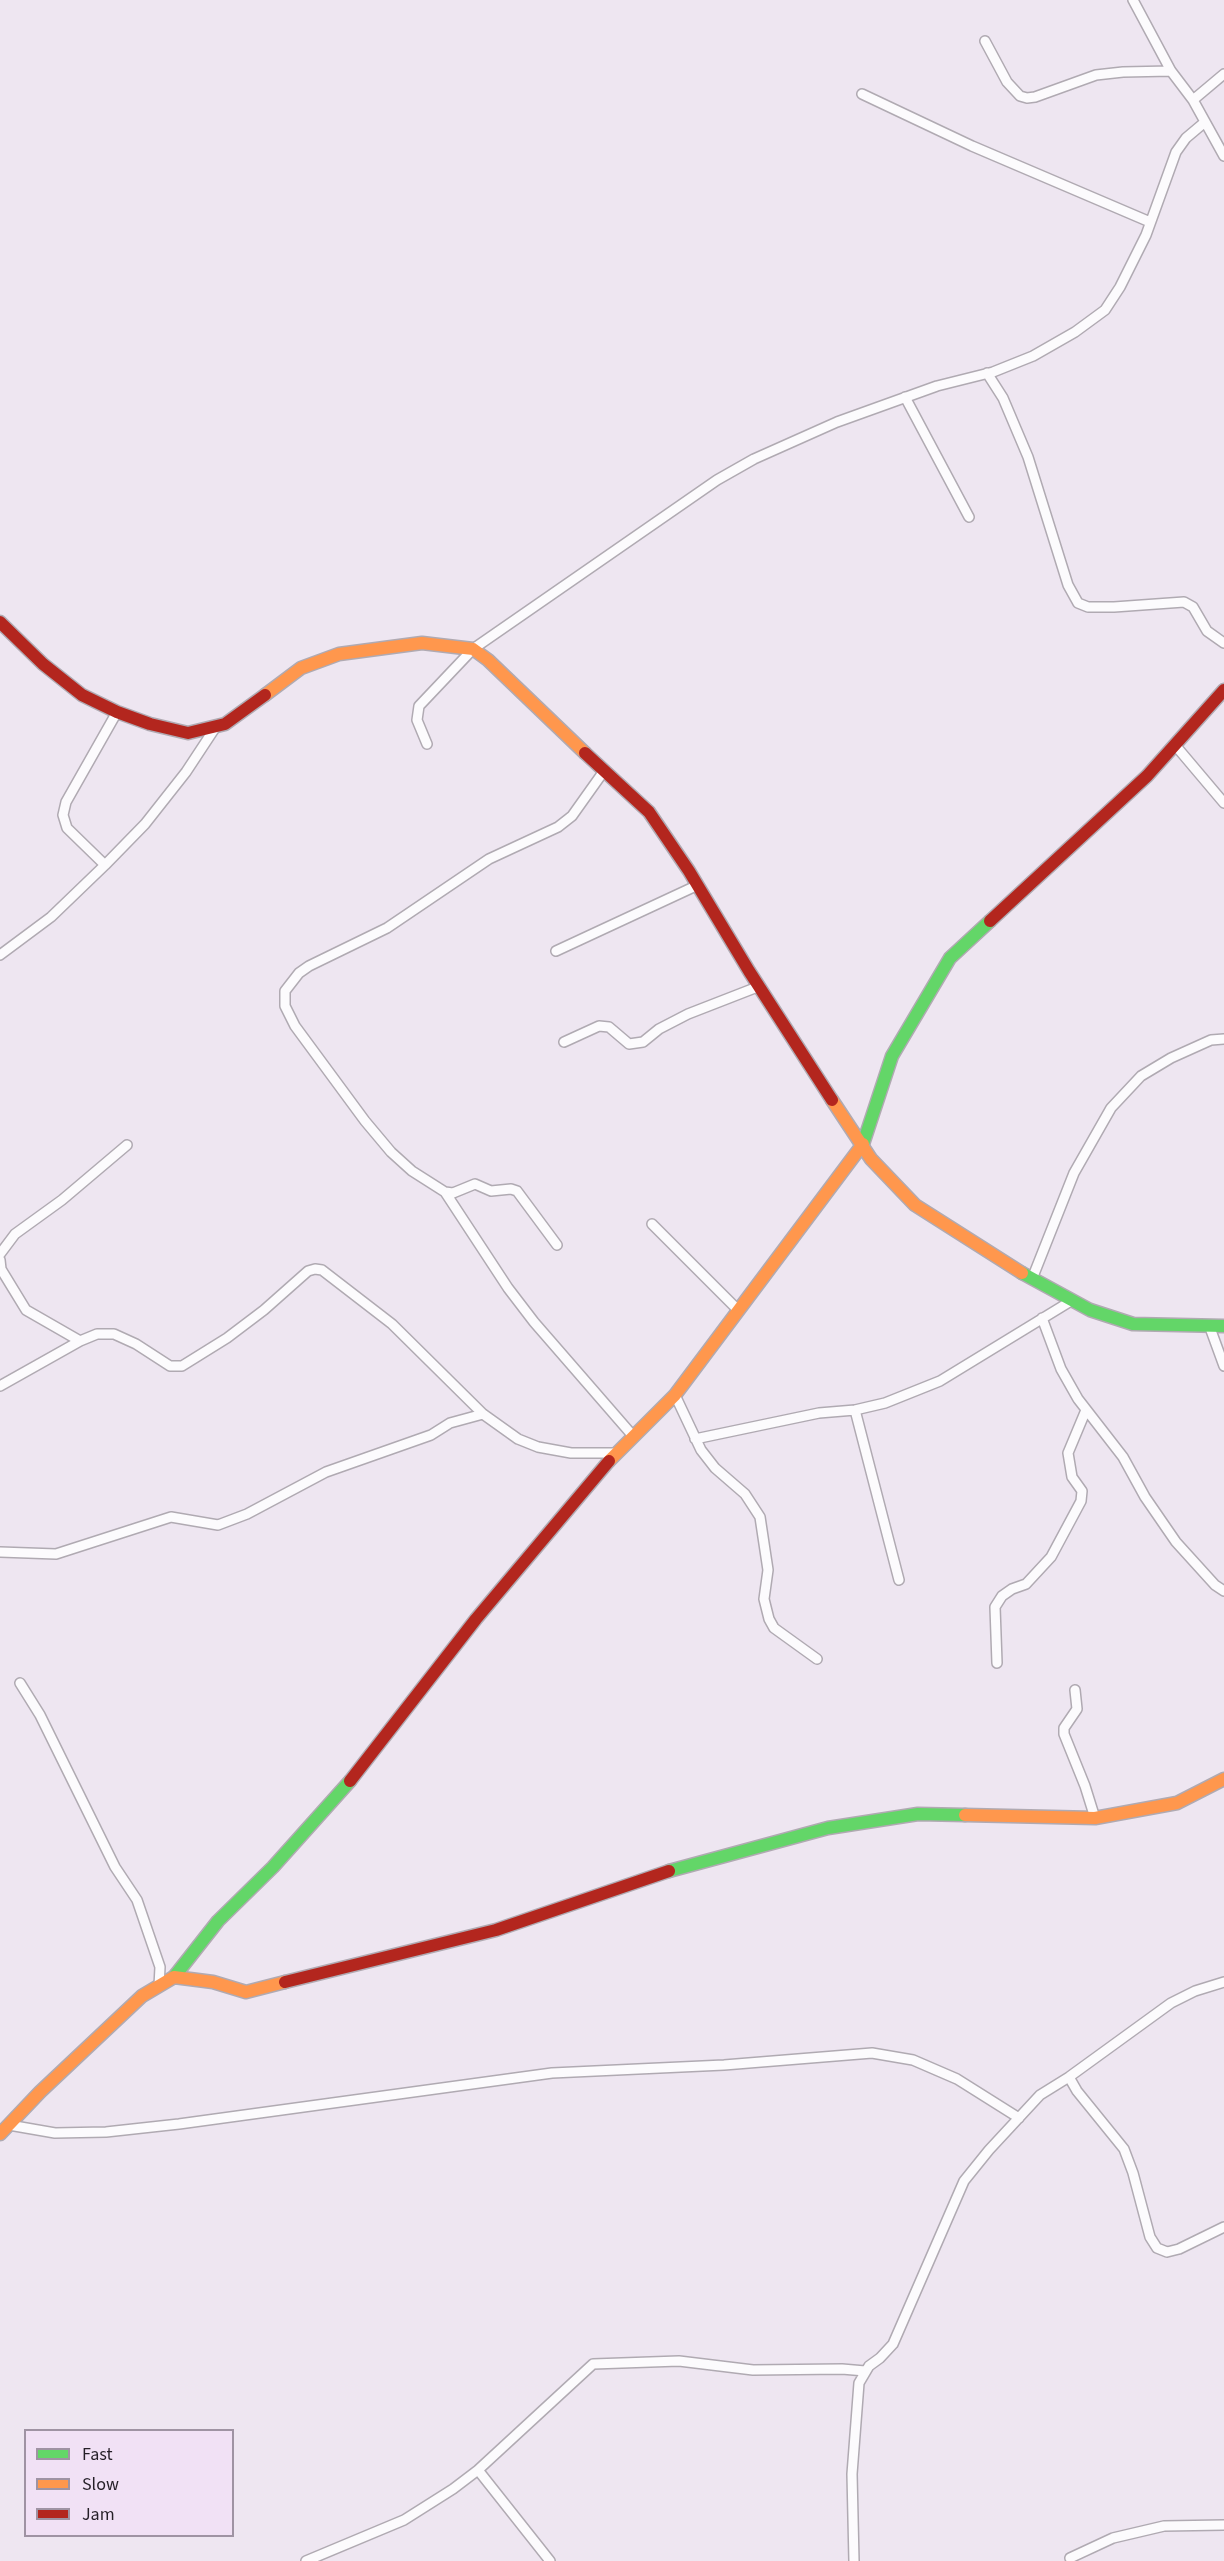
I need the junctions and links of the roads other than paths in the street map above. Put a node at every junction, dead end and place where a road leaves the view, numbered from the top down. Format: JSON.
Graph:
{"nodes":[{"id":1,"x":1133,"y":0,"type":"edge"},
{"id":2,"x":985,"y":40,"type":"dead end"},
{"id":3,"x":1171,"y":71,"type":"junction"},
{"id":4,"x":1224,"y":74,"type":"edge"},
{"id":5,"x":862,"y":94,"type":"dead end"},
{"id":6,"x":1192,"y":100,"type":"junction"},
{"id":7,"x":1205,"y":122,"type":"junction"},
{"id":8,"x":1224,"y":156,"type":"edge"},
{"id":9,"x":1150,"y":222,"type":"junction"},
{"id":10,"x":987,"y":373,"type":"junction"},
{"id":11,"x":905,"y":398,"type":"junction"},
{"id":12,"x":969,"y":517,"type":"dead end"},
{"id":13,"x":0,"y":622,"type":"edge"},
{"id":14,"x":1224,"y":643,"type":"edge"},
{"id":15,"x":473,"y":649,"type":"junction"},
{"id":16,"x":1224,"y":690,"type":"edge"},
{"id":17,"x":117,"y":712,"type":"junction"},
{"id":18,"x":215,"y":728,"type":"junction"},
{"id":19,"x":427,"y":744,"type":"dead end"},
{"id":20,"x":1174,"y":745,"type":"junction"},
{"id":21,"x":604,"y":771,"type":"junction"},
{"id":22,"x":1224,"y":803,"type":"edge"},
{"id":23,"x":105,"y":865,"type":"junction"},
{"id":24,"x":698,"y":885,"type":"junction"},
{"id":25,"x":556,"y":951,"type":"dead end"},
{"id":26,"x":0,"y":955,"type":"edge"},
{"id":27,"x":760,"y":987,"type":"junction"},
{"id":28,"x":1224,"y":1039,"type":"edge"},
{"id":29,"x":564,"y":1042,"type":"dead end"},
{"id":30,"x":127,"y":1145,"type":"dead end"},
{"id":31,"x":862,"y":1146,"type":"junction"},
{"id":32,"x":445,"y":1192,"type":"junction"},
{"id":33,"x":652,"y":1224,"type":"dead end"},
{"id":34,"x":557,"y":1245,"type":"dead end"},
{"id":35,"x":0,"y":1254,"type":"edge"},
{"id":36,"x":0,"y":1260,"type":"edge"},
{"id":37,"x":1032,"y":1279,"type":"junction"},
{"id":38,"x":1071,"y":1301,"type":"junction"},
{"id":39,"x":737,"y":1309,"type":"junction"},
{"id":40,"x":1042,"y":1318,"type":"junction"},
{"id":41,"x":1209,"y":1325,"type":"junction"},
{"id":42,"x":1224,"y":1326,"type":"edge"},
{"id":43,"x":80,"y":1341,"type":"junction"},
{"id":44,"x":1224,"y":1366,"type":"edge"},
{"id":45,"x":0,"y":1386,"type":"edge"},
{"id":46,"x":675,"y":1395,"type":"junction"},
{"id":47,"x":855,"y":1410,"type":"junction"},
{"id":48,"x":1086,"y":1410,"type":"junction"},
{"id":49,"x":483,"y":1414,"type":"junction"},
{"id":50,"x":633,"y":1436,"type":"junction"},
{"id":51,"x":695,"y":1439,"type":"junction"},
{"id":52,"x":615,"y":1453,"type":"junction"},
{"id":53,"x":0,"y":1552,"type":"edge"},
{"id":54,"x":899,"y":1580,"type":"dead end"},
{"id":55,"x":1224,"y":1591,"type":"edge"},
{"id":56,"x":817,"y":1659,"type":"dead end"},
{"id":57,"x":997,"y":1663,"type":"dead end"},
{"id":58,"x":21,"y":1683,"type":"dead end"},
{"id":59,"x":1075,"y":1690,"type":"dead end"},
{"id":60,"x":1224,"y":1779,"type":"edge"},
{"id":61,"x":1095,"y":1818,"type":"junction"},
{"id":62,"x":174,"y":1977,"type":"junction"},
{"id":63,"x":1224,"y":1982,"type":"edge"},
{"id":64,"x":159,"y":1986,"type":"junction"},
{"id":65,"x":1069,"y":2077,"type":"junction"},
{"id":66,"x":1019,"y":2118,"type":"junction"},
{"id":67,"x":9,"y":2125,"type":"junction"},
{"id":68,"x":0,"y":2134,"type":"edge"},
{"id":69,"x":1224,"y":2227,"type":"edge"},
{"id":70,"x":865,"y":2371,"type":"junction"},
{"id":71,"x":478,"y":2470,"type":"junction"},
{"id":72,"x":1224,"y":2525,"type":"edge"},
{"id":73,"x":1070,"y":2558,"type":"dead end"},
{"id":74,"x":306,"y":2561,"type":"edge"},
{"id":75,"x":550,"y":2561,"type":"edge"},
{"id":76,"x":854,"y":2561,"type":"edge"}],
"edges":[{"from":1,"to":3,"type":"street"},
{"from":2,"to":3,"type":"street"},
{"from":3,"to":6,"type":"street"},
{"from":4,"to":6,"type":"street"},
{"from":5,"to":9,"type":"street"},
{"from":6,"to":7,"type":"street"},
{"from":7,"to":8,"type":"street"},
{"from":7,"to":9,"type":"street"},
{"from":9,"to":10,"type":"street"},
{"from":10,"to":11,"type":"street"},
{"from":10,"to":14,"type":"street"},
{"from":11,"to":12,"type":"street"},
{"from":11,"to":15,"type":"street"},
{"from":13,"to":17,"type":"street"},
{"from":15,"to":18,"type":"street"},
{"from":15,"to":19,"type":"street"},
{"from":15,"to":21,"type":"street"},
{"from":16,"to":20,"type":"street"},
{"from":17,"to":18,"type":"street"},
{"from":17,"to":23,"type":"street"},
{"from":18,"to":23,"type":"street"},
{"from":20,"to":22,"type":"street"},
{"from":20,"to":31,"type":"street"},
{"from":21,"to":24,"type":"street"},
{"from":21,"to":32,"type":"street"},
{"from":23,"to":26,"type":"street"},
{"from":24,"to":25,"type":"street"},
{"from":24,"to":27,"type":"street"},
{"from":27,"to":29,"type":"street"},
{"from":27,"to":31,"type":"street"},
{"from":28,"to":37,"type":"street"},
{"from":30,"to":35,"type":"street"},
{"from":31,"to":37,"type":"street"},
{"from":31,"to":39,"type":"street"},
{"from":32,"to":34,"type":"street"},
{"from":32,"to":50,"type":"street"},
{"from":33,"to":39,"type":"street"},
{"from":36,"to":43,"type":"street"},
{"from":37,"to":38,"type":"street"},
{"from":38,"to":40,"type":"street"},
{"from":38,"to":41,"type":"street"},
{"from":39,"to":46,"type":"street"},
{"from":40,"to":47,"type":"street"},
{"from":40,"to":48,"type":"street"},
{"from":41,"to":42,"type":"street"},
{"from":41,"to":44,"type":"street"},
{"from":43,"to":45,"type":"street"},
{"from":43,"to":49,"type":"street"},
{"from":46,"to":50,"type":"street"},
{"from":46,"to":51,"type":"street"},
{"from":47,"to":51,"type":"street"},
{"from":47,"to":54,"type":"street"},
{"from":48,"to":55,"type":"street"},
{"from":48,"to":57,"type":"street"},
{"from":49,"to":52,"type":"street"},
{"from":49,"to":53,"type":"street"},
{"from":50,"to":52,"type":"street"},
{"from":51,"to":56,"type":"street"},
{"from":52,"to":62,"type":"street"},
{"from":58,"to":64,"type":"street"},
{"from":59,"to":61,"type":"street"},
{"from":60,"to":61,"type":"street"},
{"from":61,"to":62,"type":"street"},
{"from":62,"to":64,"type":"street"},
{"from":63,"to":65,"type":"street"},
{"from":64,"to":67,"type":"street"},
{"from":65,"to":66,"type":"street"},
{"from":65,"to":69,"type":"street"},
{"from":66,"to":67,"type":"street"},
{"from":66,"to":70,"type":"street"},
{"from":67,"to":68,"type":"street"},
{"from":70,"to":71,"type":"street"},
{"from":70,"to":76,"type":"street"},
{"from":71,"to":74,"type":"street"},
{"from":71,"to":75,"type":"street"},
{"from":72,"to":73,"type":"street"}]}
